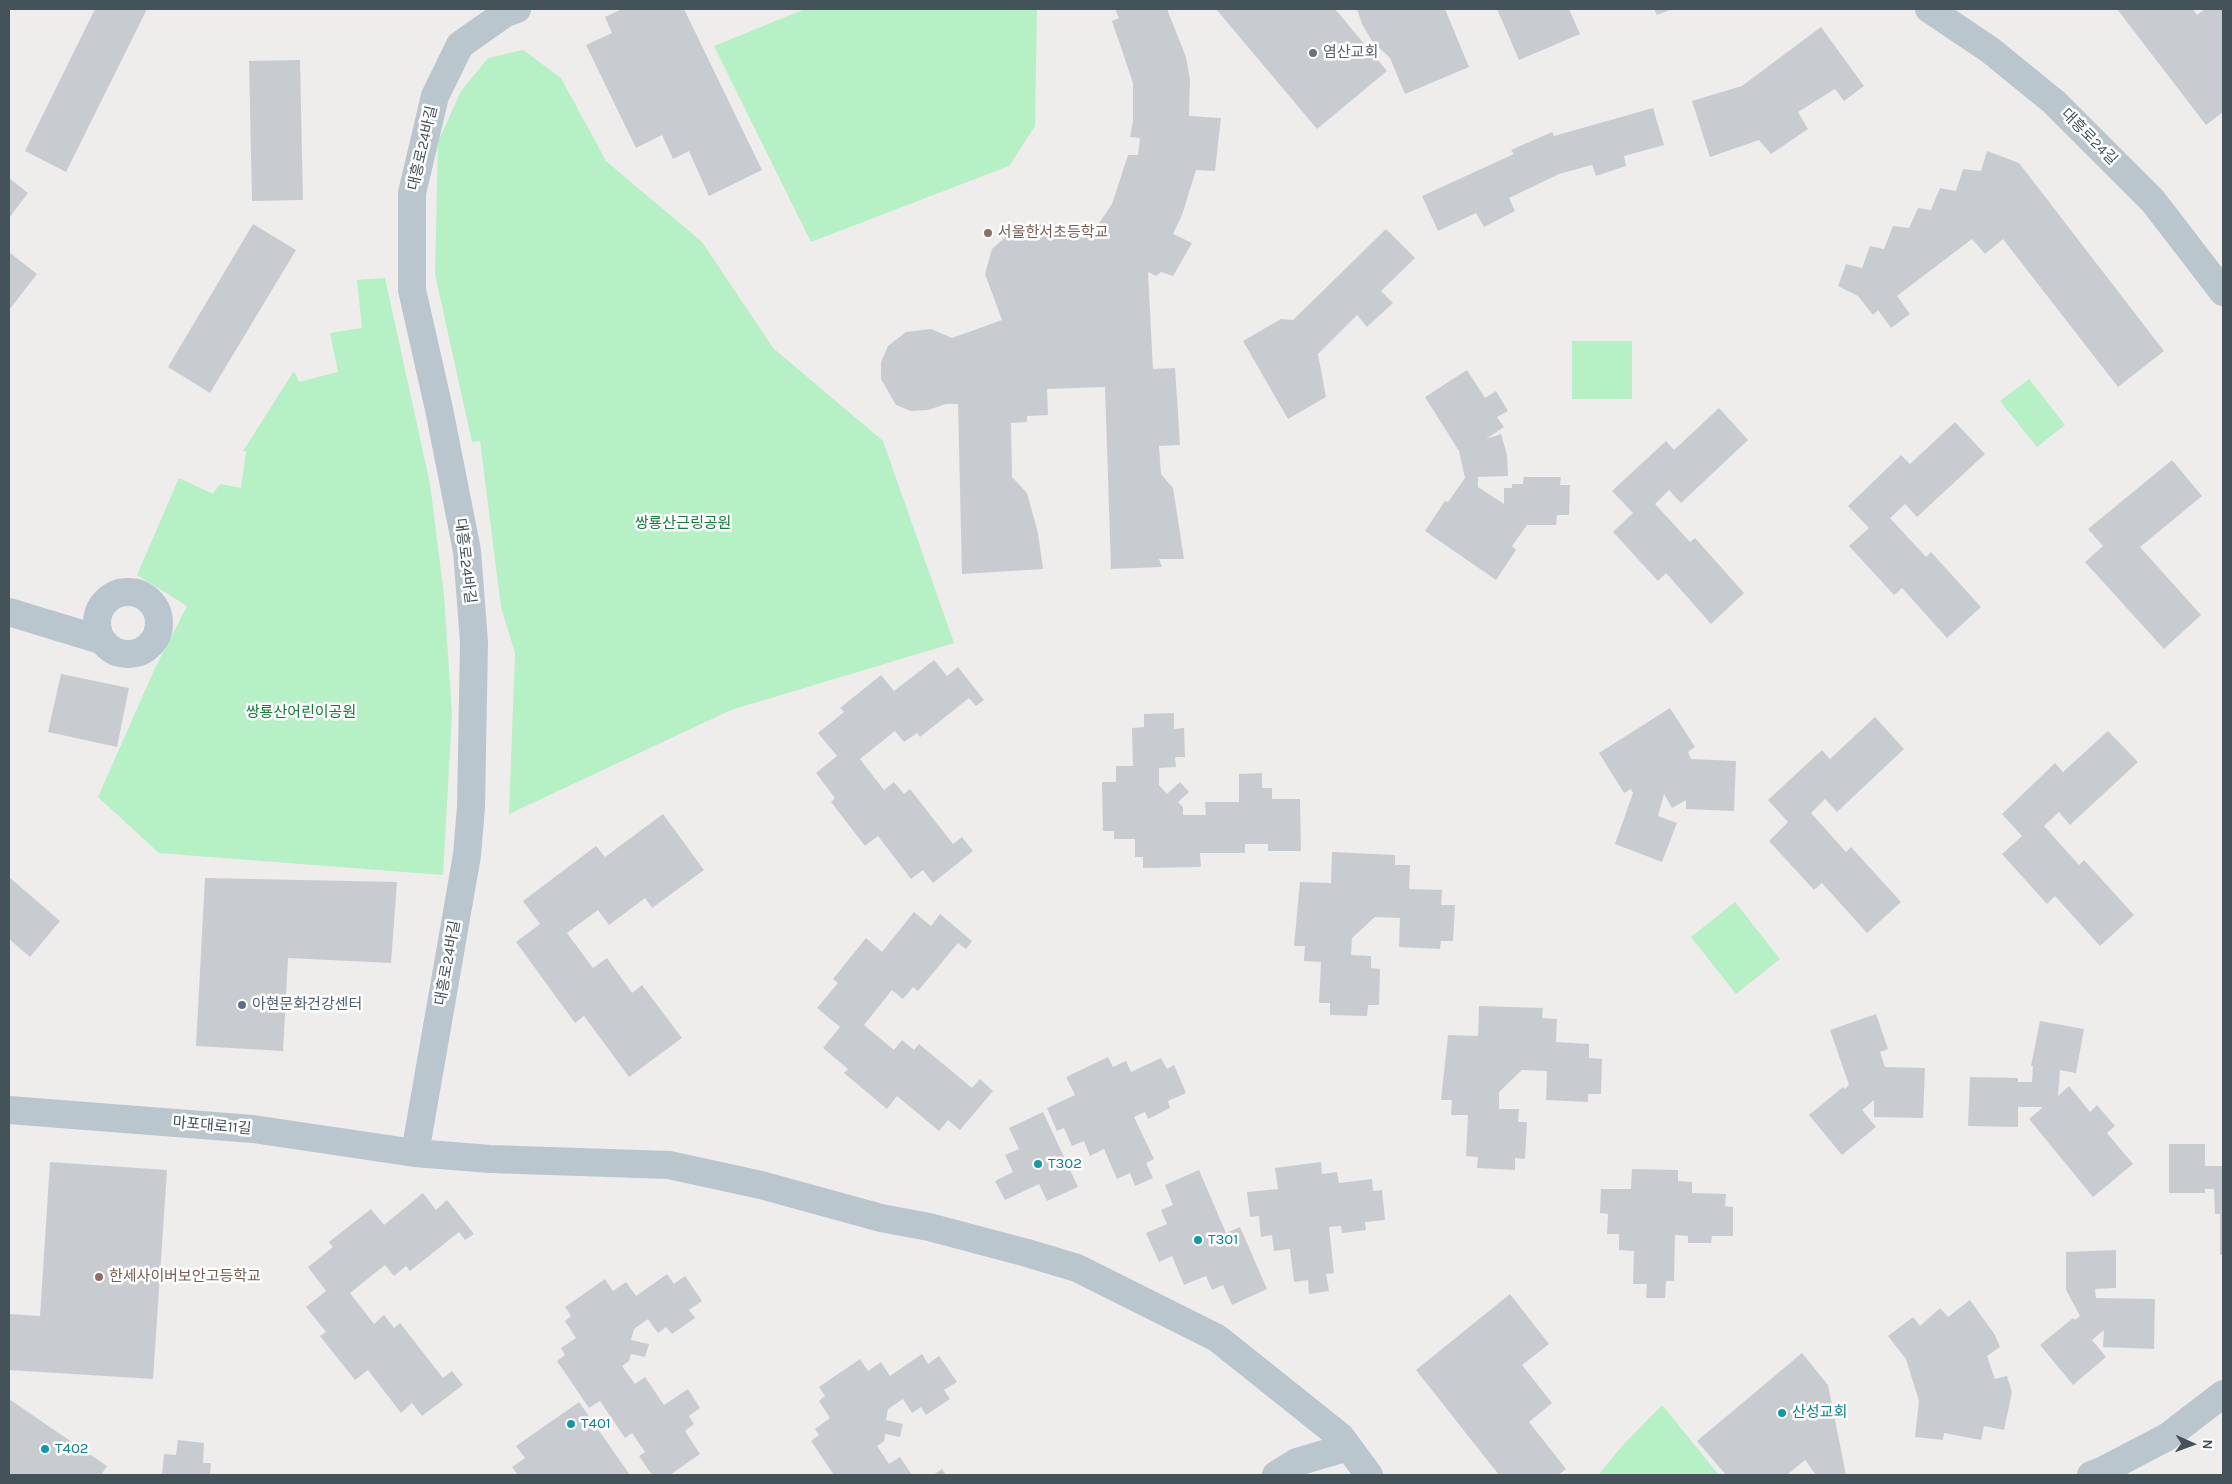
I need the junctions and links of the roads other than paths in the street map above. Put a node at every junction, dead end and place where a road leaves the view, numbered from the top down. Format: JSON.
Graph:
{"nodes":[{"id":1,"x":517,"y":9,"type":"edge"},
{"id":2,"x":1929,"y":9,"type":"edge"},
{"id":3,"x":2223,"y":292,"type":"edge"},
{"id":4,"x":9,"y":612,"type":"edge"},
{"id":5,"x":102,"y":640,"type":"dead end"},
{"id":6,"x":9,"y":1110,"type":"edge"},
{"id":7,"x":415,"y":1153,"type":"junction"},
{"id":8,"x":2223,"y":1394,"type":"edge"},
{"id":9,"x":1348,"y":1447,"type":"junction"},
{"id":10,"x":1276,"y":1475,"type":"edge"},
{"id":11,"x":1369,"y":1475,"type":"edge"},
{"id":12,"x":2091,"y":1475,"type":"edge"}],
"edges":[{"from":1,"to":7,"type":"street","name":"대흥로24바길"},
{"from":2,"to":3,"type":"street","name":"대흥로24길"},
{"from":4,"to":5,"type":"street"},
{"from":6,"to":7,"type":"street","name":"마포대로11길"},
{"from":7,"to":9,"type":"street","name":"마포대로11길"},
{"from":8,"to":12,"type":"street"},
{"from":9,"to":10,"type":"street"},
{"from":9,"to":11,"type":"street","name":"마포대로11길"}]}
